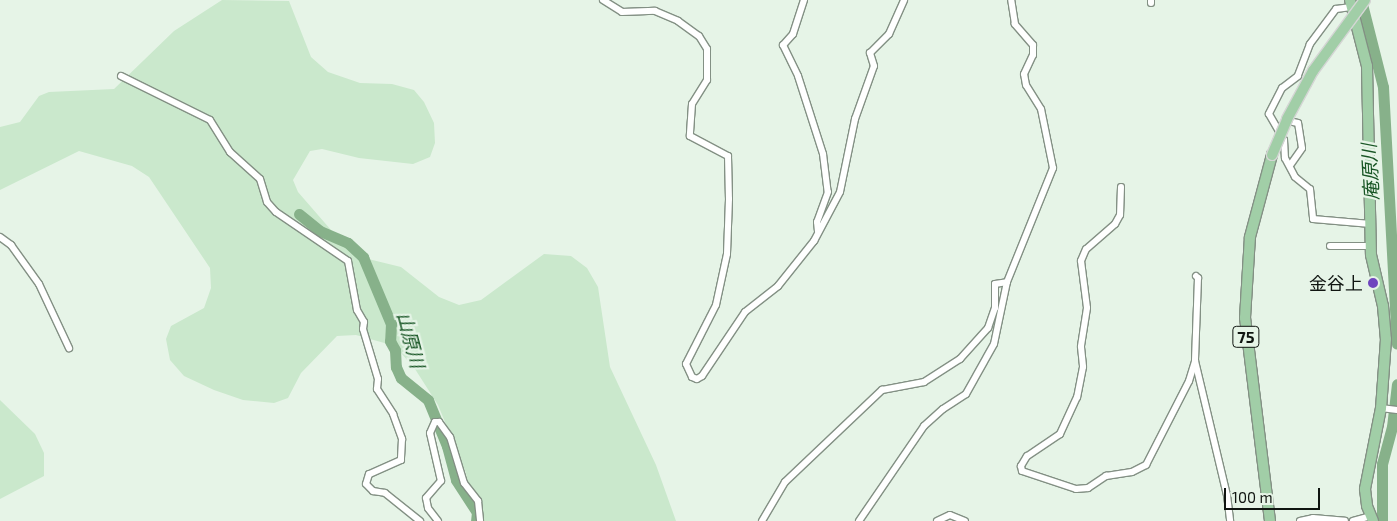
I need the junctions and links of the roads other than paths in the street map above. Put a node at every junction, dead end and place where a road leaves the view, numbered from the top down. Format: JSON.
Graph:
{"nodes":[{"id":1,"x":603,"y":0,"type":"edge"},
{"id":2,"x":804,"y":0,"type":"edge"},
{"id":3,"x":904,"y":0,"type":"edge"},
{"id":4,"x":1011,"y":0,"type":"edge"},
{"id":5,"x":1365,"y":0,"type":"edge"},
{"id":6,"x":1351,"y":3,"type":"edge"},
{"id":7,"x":121,"y":76,"type":"dead end"},
{"id":8,"x":1293,"y":122,"type":"dead end"},
{"id":9,"x":1290,"y":164,"type":"junction"},
{"id":10,"x":1121,"y":187,"type":"dead end"},
{"id":11,"x":1371,"y":224,"type":"junction"},
{"id":12,"x":818,"y":233,"type":"junction"},
{"id":13,"x":0,"y":237,"type":"edge"},
{"id":14,"x":1330,"y":246,"type":"dead end"},
{"id":15,"x":1371,"y":246,"type":"junction"},
{"id":16,"x":1196,"y":276,"type":"dead end"},
{"id":17,"x":1007,"y":282,"type":"junction"},
{"id":18,"x":69,"y":348,"type":"dead end"},
{"id":19,"x":1195,"y":361,"type":"junction"},
{"id":20,"x":1381,"y":408,"type":"junction"},
{"id":21,"x":1397,"y":410,"type":"edge"},
{"id":22,"x":1372,"y":518,"type":"edge"},
{"id":23,"x":420,"y":521,"type":"edge"},
{"id":24,"x":438,"y":521,"type":"edge"},
{"id":25,"x":480,"y":521,"type":"edge"},
{"id":26,"x":762,"y":521,"type":"edge"},
{"id":27,"x":860,"y":521,"type":"edge"},
{"id":28,"x":937,"y":521,"type":"edge"},
{"id":29,"x":965,"y":521,"type":"edge"},
{"id":30,"x":1230,"y":521,"type":"edge"},
{"id":31,"x":1270,"y":521,"type":"edge"},
{"id":32,"x":1300,"y":521,"type":"edge"},
{"id":33,"x":1345,"y":521,"type":"edge"},
{"id":34,"x":1353,"y":521,"type":"edge"}],
"edges":[{"from":1,"to":12,"type":"street"},
{"from":2,"to":12,"type":"street"},
{"from":3,"to":12,"type":"street"},
{"from":4,"to":17,"type":"street"},
{"from":5,"to":31,"type":"main road","number":"75","bridge":true},
{"from":6,"to":9,"type":"street"},
{"from":6,"to":11,"type":"main road"},
{"from":7,"to":23,"type":"street"},
{"from":8,"to":9,"type":"street"},
{"from":9,"to":11,"type":"street"},
{"from":10,"to":19,"type":"street"},
{"from":11,"to":15,"type":"main road"},
{"from":13,"to":18,"type":"street"},
{"from":14,"to":15,"type":"street"},
{"from":15,"to":20,"type":"main road"},
{"from":16,"to":19,"type":"street"},
{"from":17,"to":26,"type":"street"},
{"from":17,"to":27,"type":"street"},
{"from":19,"to":30,"type":"street"},
{"from":20,"to":21,"type":"street"},
{"from":20,"to":22,"type":"main road"},
{"from":22,"to":34,"type":"street"},
{"from":24,"to":25,"type":"street"},
{"from":28,"to":29,"type":"street"},
{"from":32,"to":33,"type":"street"}]}
